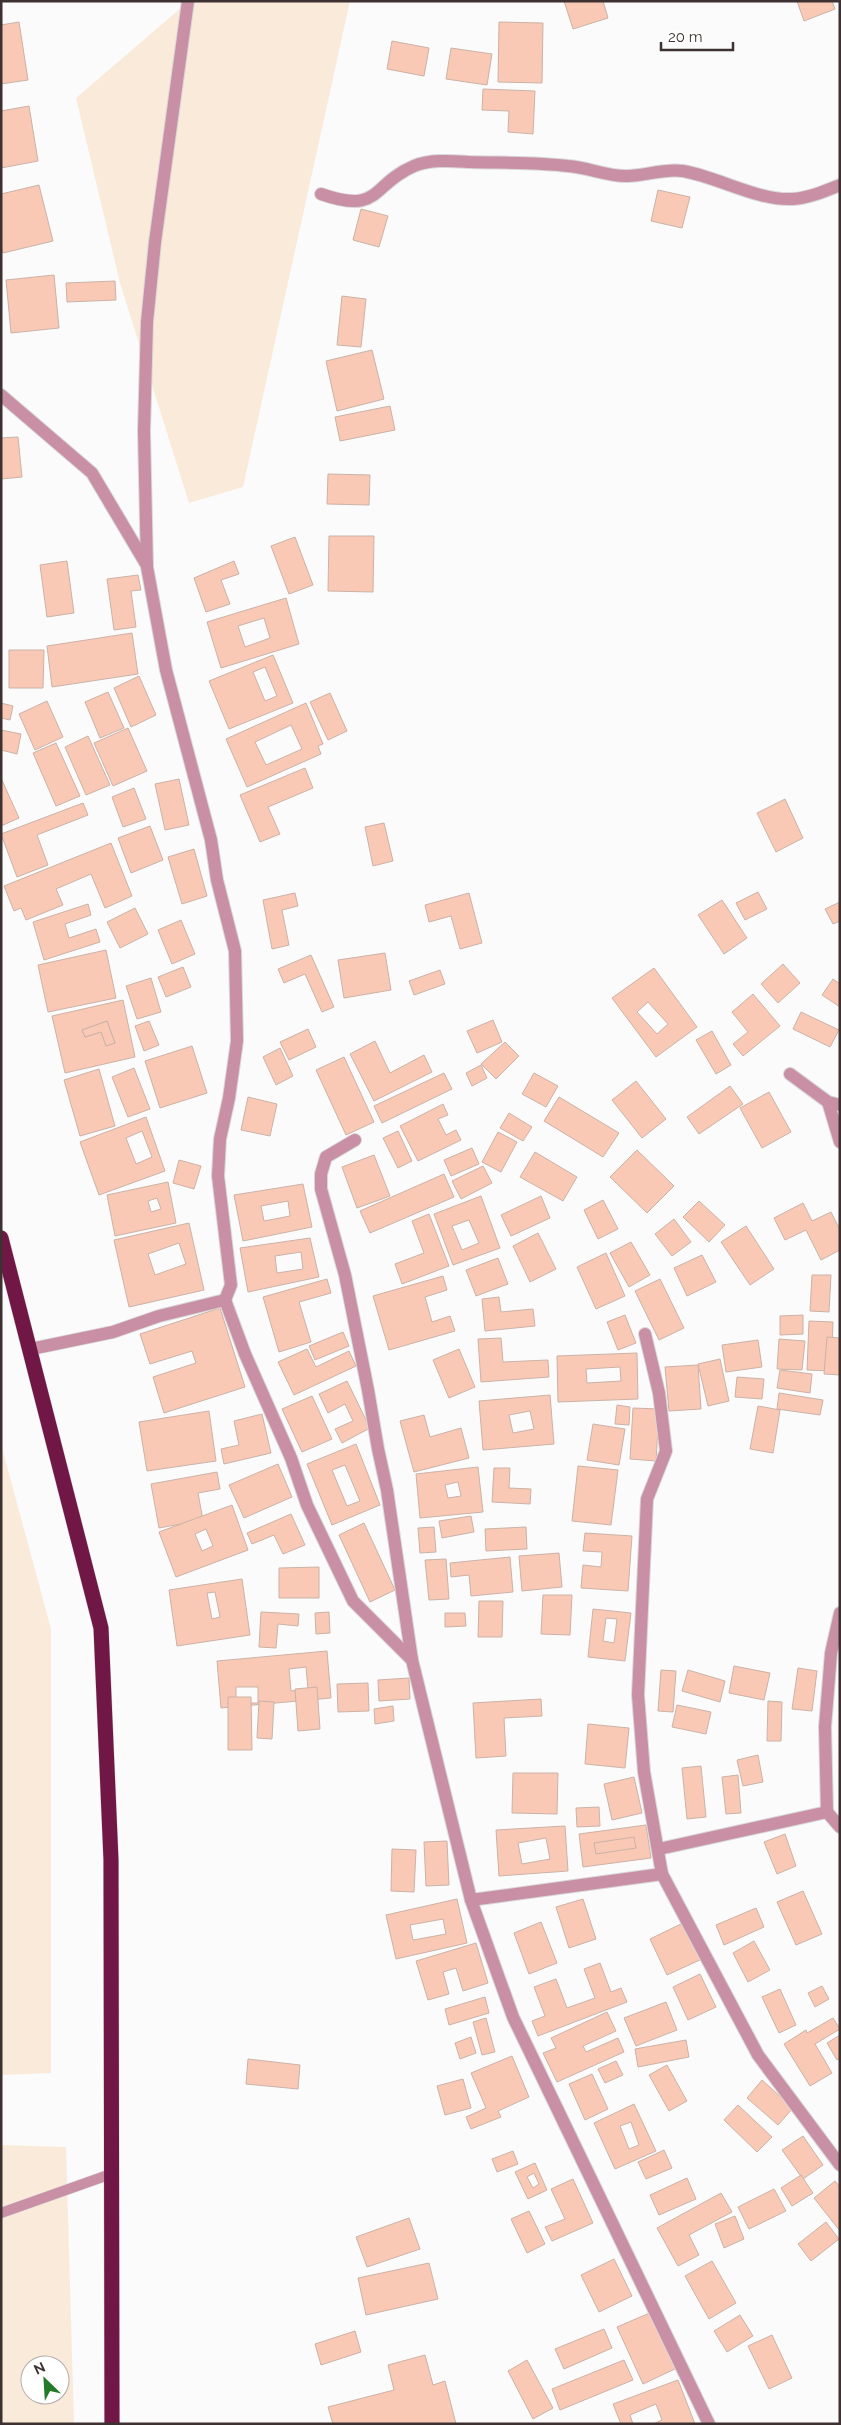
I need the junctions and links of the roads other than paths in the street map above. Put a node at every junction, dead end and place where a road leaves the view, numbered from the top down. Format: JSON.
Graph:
{"nodes":[{"id":1,"x":188,"y":1,"type":"edge"},
{"id":2,"x":840,"y":185,"type":"edge"},
{"id":3,"x":320,"y":194,"type":"dead end"},
{"id":4,"x":1,"y":395,"type":"edge"},
{"id":5,"x":147,"y":567,"type":"junction"},
{"id":6,"x":790,"y":1074,"type":"dead end"},
{"id":7,"x":834,"y":1104,"type":"edge"},
{"id":8,"x":356,"y":1140,"type":"dead end"},
{"id":9,"x":840,"y":1142,"type":"edge"},
{"id":10,"x":1,"y":1238,"type":"edge"},
{"id":11,"x":225,"y":1300,"type":"junction"},
{"id":12,"x":645,"y":1334,"type":"dead end"},
{"id":13,"x":31,"y":1349,"type":"junction"},
{"id":14,"x":840,"y":1614,"type":"edge"},
{"id":15,"x":412,"y":1660,"type":"junction"},
{"id":16,"x":827,"y":1812,"type":"junction"},
{"id":17,"x":840,"y":1826,"type":"edge"},
{"id":18,"x":659,"y":1849,"type":"junction"},
{"id":19,"x":662,"y":1874,"type":"junction"},
{"id":20,"x":471,"y":1900,"type":"junction"},
{"id":21,"x":840,"y":2165,"type":"edge"},
{"id":22,"x":111,"y":2174,"type":"junction"},
{"id":23,"x":1,"y":2214,"type":"edge"},
{"id":24,"x":112,"y":2424,"type":"edge"},
{"id":25,"x":709,"y":2424,"type":"edge"}],
"edges":[{"from":1,"to":5,"type":"street"},
{"from":2,"to":3,"type":"street"},
{"from":4,"to":5,"type":"street"},
{"from":5,"to":11,"type":"street"},
{"from":6,"to":7,"type":"street"},
{"from":7,"to":9,"type":"street"},
{"from":8,"to":15,"type":"street"},
{"from":10,"to":13,"type":"highway"},
{"from":11,"to":13,"type":"street"},
{"from":11,"to":15,"type":"street"},
{"from":12,"to":18,"type":"street"},
{"from":13,"to":22,"type":"highway"},
{"from":14,"to":16,"type":"street"},
{"from":15,"to":20,"type":"street"},
{"from":16,"to":17,"type":"street"},
{"from":16,"to":18,"type":"street"},
{"from":18,"to":19,"type":"street"},
{"from":19,"to":20,"type":"street"},
{"from":19,"to":21,"type":"street"},
{"from":20,"to":25,"type":"street"},
{"from":22,"to":23,"type":"lane"},
{"from":22,"to":24,"type":"highway"}]}
